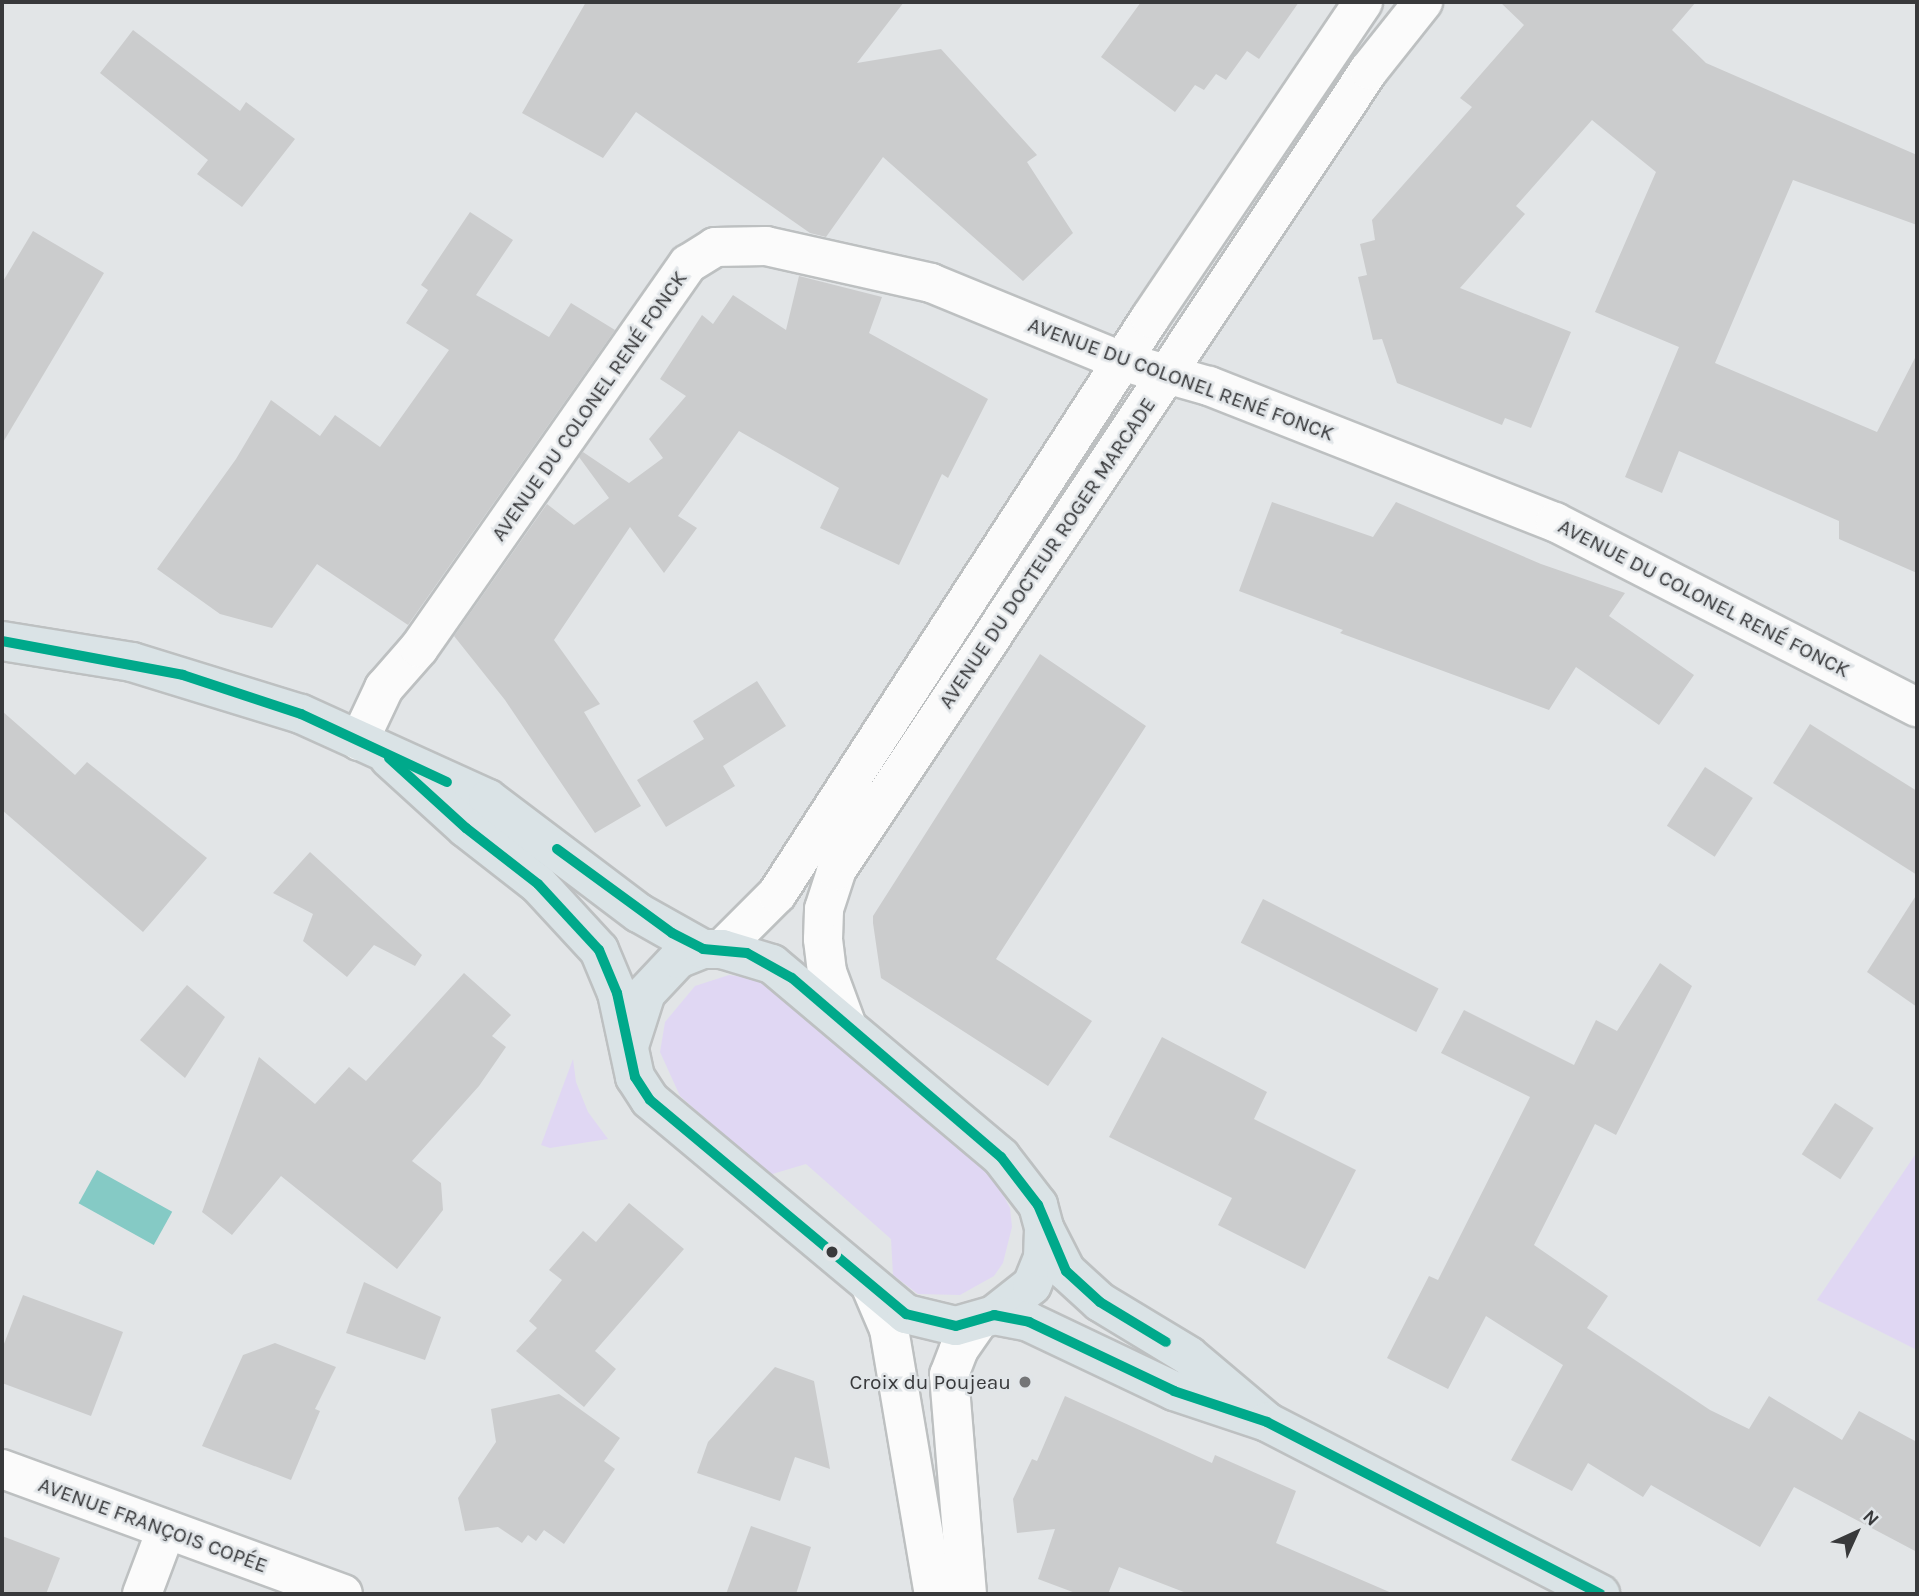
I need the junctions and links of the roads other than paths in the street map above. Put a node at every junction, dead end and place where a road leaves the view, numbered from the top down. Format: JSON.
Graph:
{"nodes":[{"id":1,"x":1363,"y":2,"type":"edge"},
{"id":2,"x":1423,"y":2,"type":"edge"},
{"id":3,"x":1124,"y":362,"type":"junction"},
{"id":4,"x":1168,"y":375,"type":"junction"},
{"id":5,"x":2,"y":641,"type":"edge"},
{"id":6,"x":1917,"y":707,"type":"edge"},
{"id":7,"x":374,"y":750,"type":"junction"},
{"id":8,"x":712,"y":949,"type":"junction"},
{"id":9,"x":847,"y":1026,"type":"junction"},
{"id":10,"x":630,"y":1044,"type":"junction"},
{"id":11,"x":1044,"y":1228,"type":"junction"},
{"id":12,"x":871,"y":1287,"type":"junction"},
{"id":13,"x":986,"y":1319,"type":"junction"},
{"id":14,"x":1267,"y":1422,"type":"junction"},
{"id":15,"x":2,"y":1469,"type":"edge"},
{"id":16,"x":166,"y":1530,"type":"junction"},
{"id":17,"x":142,"y":1594,"type":"edge"},
{"id":18,"x":343,"y":1594,"type":"edge"},
{"id":19,"x":934,"y":1594,"type":"edge"},
{"id":20,"x":967,"y":1594,"type":"edge"},
{"id":21,"x":1600,"y":1594,"type":"edge"}],
"edges":[{"from":1,"to":3,"type":"street","name":"AVENUE DU DOCTEUR ROGER MARCADE"},
{"from":2,"to":4,"type":"street","name":"AVENUE DU DOCTEUR ROGER MARCADE"},
{"from":3,"to":4,"type":"street","name":"AVENUE DU COLONEL RENÉ FONCK"},
{"from":3,"to":7,"type":"street","name":"AVENUE DU COLONEL RENÉ FONCK"},
{"from":3,"to":8,"type":"street","name":"AVENUE DU DOCTEUR ROGER MARCADE"},
{"from":4,"to":6,"type":"street","name":"AVENUE DU COLONEL RENÉ FONCK"},
{"from":4,"to":9,"type":"street","name":"AVENUE DU DOCTEUR ROGER MARCADE"},
{"from":5,"to":7,"type":"main road"},
{"from":7,"to":8,"type":"main road"},
{"from":7,"to":10,"type":"main road"},
{"from":8,"to":9,"type":"main road"},
{"from":8,"to":10,"type":"main road"},
{"from":9,"to":11,"type":"main road"},
{"from":10,"to":12,"type":"main road"},
{"from":11,"to":13,"type":"main road"},
{"from":11,"to":14,"type":"main road"},
{"from":12,"to":13,"type":"main road"},
{"from":12,"to":19,"type":"street"},
{"from":13,"to":14,"type":"main road"},
{"from":13,"to":20,"type":"street"},
{"from":14,"to":21,"type":"main road"},
{"from":15,"to":16,"type":"street","name":"AVENUE FRANÇOIS COPÉE"},
{"from":16,"to":17,"type":"street"},
{"from":16,"to":18,"type":"street","name":"AVENUE FRANÇOIS COPÉE"}]}
